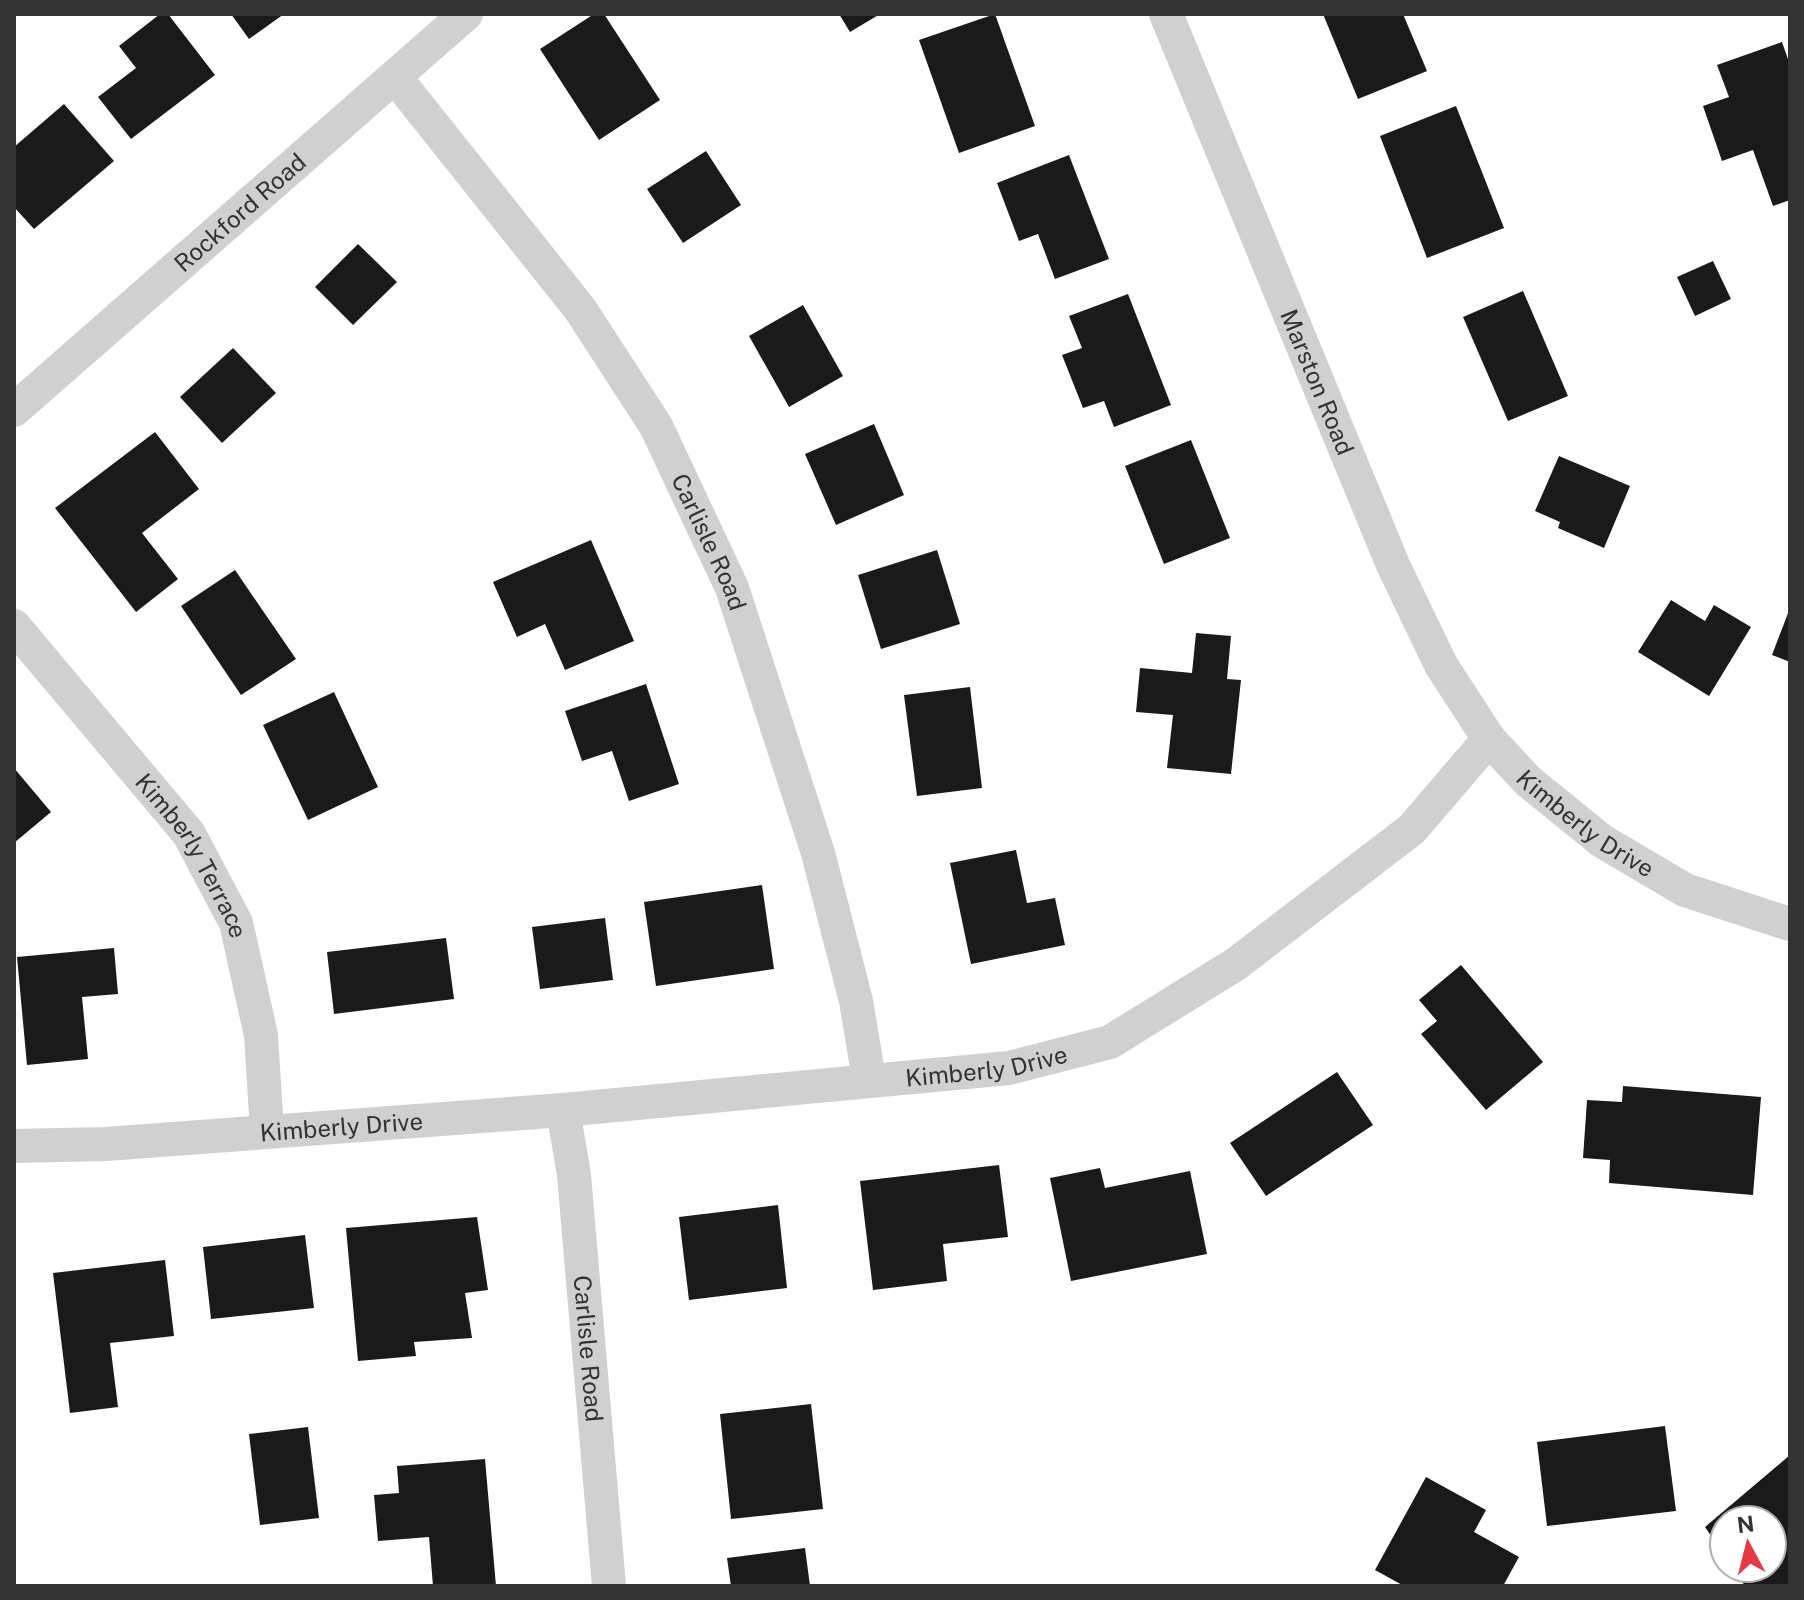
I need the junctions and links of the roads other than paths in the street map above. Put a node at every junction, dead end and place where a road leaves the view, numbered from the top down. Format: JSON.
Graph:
{"nodes":[{"id":1,"x":466,"y":14,"type":"edge"},
{"id":2,"x":1166,"y":14,"type":"edge"},
{"id":3,"x":395,"y":77,"type":"junction"},
{"id":4,"x":14,"y":410,"type":"edge"},
{"id":5,"x":14,"y":626,"type":"edge"},
{"id":6,"x":1489,"y":739,"type":"junction"},
{"id":7,"x":1790,"y":924,"type":"edge"},
{"id":8,"x":869,"y":1079,"type":"junction"},
{"id":9,"x":563,"y":1110,"type":"junction"},
{"id":10,"x":267,"y":1131,"type":"junction"},
{"id":11,"x":14,"y":1146,"type":"edge"},
{"id":12,"x":609,"y":1586,"type":"edge"}],
"edges":[{"from":1,"to":3,"type":"street","name":"Rockford Road"},
{"from":2,"to":6,"type":"street","name":"Marston Road"},
{"from":3,"to":4,"type":"street","name":"Rockford Road"},
{"from":3,"to":8,"type":"street","name":"Carlisle Road"},
{"from":5,"to":10,"type":"street","name":"Kimberly Terrace"},
{"from":6,"to":7,"type":"street","name":"Kimberly Drive"},
{"from":6,"to":8,"type":"street","name":"Kimberly Drive"},
{"from":8,"to":9,"type":"street","name":"Kimberly Drive"},
{"from":9,"to":10,"type":"street","name":"Kimberly Drive"},
{"from":9,"to":12,"type":"street","name":"Carlisle Road"},
{"from":10,"to":11,"type":"street","name":"Kimberly Drive"}]}
